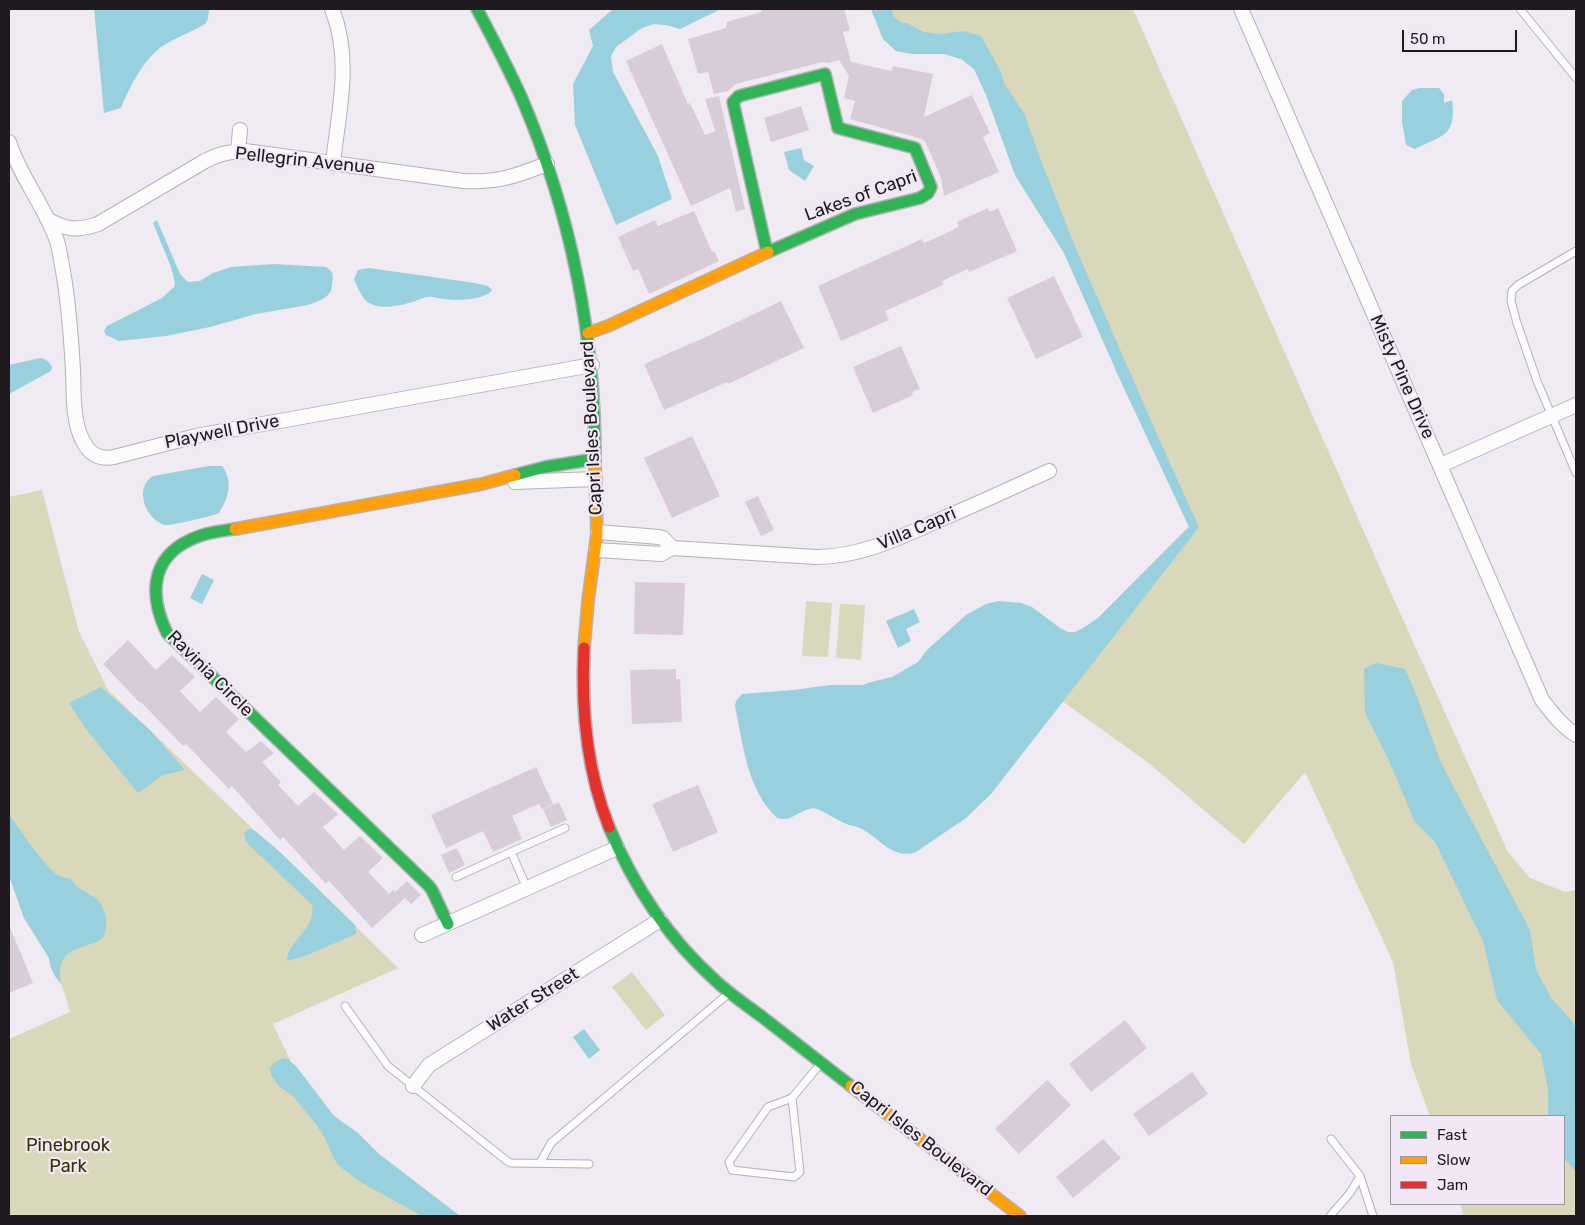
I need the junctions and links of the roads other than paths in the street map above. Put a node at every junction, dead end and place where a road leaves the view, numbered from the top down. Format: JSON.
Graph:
{"nodes":[{"id":1,"x":332,"y":9,"type":"edge"},
{"id":2,"x":1240,"y":9,"type":"edge"},
{"id":3,"x":1520,"y":9,"type":"edge"},
{"id":4,"x":483,"y":11,"type":"edge"},
{"id":5,"x":1576,"y":78,"type":"edge"},
{"id":6,"x":240,"y":130,"type":"dead end"},
{"id":7,"x":9,"y":142,"type":"edge"},
{"id":8,"x":238,"y":151,"type":"junction"},
{"id":9,"x":333,"y":162,"type":"junction"},
{"id":10,"x":547,"y":164,"type":"junction"},
{"id":11,"x":47,"y":219,"type":"junction"},
{"id":12,"x":1576,"y":251,"type":"edge"},
{"id":13,"x":767,"y":252,"type":"junction"},
{"id":14,"x":588,"y":333,"type":"junction"},
{"id":15,"x":592,"y":365,"type":"junction"},
{"id":16,"x":1576,"y":406,"type":"edge"},
{"id":17,"x":1552,"y":416,"type":"junction"},
{"id":18,"x":595,"y":459,"type":"junction"},
{"id":19,"x":1441,"y":465,"type":"junction"},
{"id":20,"x":1049,"y":471,"type":"dead end"},
{"id":21,"x":1576,"y":473,"type":"edge"},
{"id":22,"x":595,"y":479,"type":"junction"},
{"id":23,"x":482,"y":484,"type":"junction"},
{"id":24,"x":598,"y":532,"type":"junction"},
{"id":25,"x":672,"y":548,"type":"junction"},
{"id":26,"x":596,"y":550,"type":"junction"},
{"id":27,"x":779,"y":555,"type":"joint"},
{"id":28,"x":1576,"y":735,"type":"edge"},
{"id":29,"x":565,"y":828,"type":"dead end"},
{"id":30,"x":617,"y":848,"type":"junction"},
{"id":31,"x":511,"y":852,"type":"junction"},
{"id":32,"x":456,"y":877,"type":"dead end"},
{"id":33,"x":527,"y":888,"type":"junction"},
{"id":34,"x":660,"y":920,"type":"junction"},
{"id":35,"x":448,"y":924,"type":"junction"},
{"id":36,"x":422,"y":935,"type":"dead end"},
{"id":37,"x":729,"y":993,"type":"junction"},
{"id":38,"x":345,"y":1006,"type":"dead end"},
{"id":39,"x":821,"y":1063,"type":"junction"},
{"id":40,"x":413,"y":1086,"type":"junction"},
{"id":41,"x":792,"y":1098,"type":"junction"},
{"id":42,"x":1331,"y":1139,"type":"dead end"},
{"id":43,"x":540,"y":1163,"type":"junction"},
{"id":44,"x":589,"y":1164,"type":"dead end"},
{"id":45,"x":1360,"y":1176,"type":"junction"},
{"id":46,"x":1020,"y":1216,"type":"edge"},
{"id":47,"x":1330,"y":1216,"type":"edge"},
{"id":48,"x":1373,"y":1216,"type":"edge"}],
"edges":[{"from":1,"to":9,"type":"street"},
{"from":2,"to":19,"type":"street","name":"Misty Pine Drive"},
{"from":3,"to":5,"type":"lane"},
{"from":4,"to":10,"type":"street","name":"Capri Isles Boulevard"},
{"from":6,"to":8,"type":"street"},
{"from":7,"to":11,"type":"street"},
{"from":8,"to":9,"type":"street","name":"Pellegrin Avenue"},
{"from":8,"to":11,"type":"street","name":"Pellegrin Avenue"},
{"from":9,"to":10,"type":"street","name":"Pellegrin Avenue"},
{"from":10,"to":14,"type":"street","name":"Capri Isles Boulevard"},
{"from":11,"to":15,"type":"street","name":"Playwell Drive"},
{"from":12,"to":17,"type":"lane"},
{"from":13,"to":13,"type":"street","name":"Lakes of Capri"},
{"from":13,"to":14,"type":"street","name":"Lakes of Capri"},
{"from":14,"to":15,"type":"street","name":"Capri Isles Boulevard"},
{"from":15,"to":18,"type":"street","name":"Capri Isles Boulevard"},
{"from":16,"to":17,"type":"street"},
{"from":17,"to":19,"type":"street"},
{"from":17,"to":21,"type":"lane"},
{"from":18,"to":22,"type":"street","name":"Capri Isles Boulevard"},
{"from":18,"to":23,"type":"street","name":"Ravinia Circle"},
{"from":19,"to":28,"type":"street","name":"Misty Pine Drive"},
{"from":20,"to":27,"type":"street","name":"Villa Capri"},
{"from":22,"to":23,"type":"street","name":"Ravinia Circle"},
{"from":22,"to":24,"type":"street","name":"Capri Isles Boulevard"},
{"from":23,"to":35,"type":"street","name":"Ravinia Circle"},
{"from":24,"to":25,"type":"street","name":"Capri Isles Boulevard"},
{"from":24,"to":26,"type":"street","name":"Capri Isles Boulevard"},
{"from":25,"to":26,"type":"street","name":"Capri Isles Boulevard"},
{"from":25,"to":27,"type":"street","name":"Capri Isles Boulevard"},
{"from":26,"to":30,"type":"street","name":"Capri Isles Boulevard"},
{"from":29,"to":31,"type":"lane"},
{"from":30,"to":33,"type":"street"},
{"from":30,"to":34,"type":"street","name":"Capri Isles Boulevard"},
{"from":31,"to":32,"type":"lane"},
{"from":31,"to":33,"type":"lane"},
{"from":33,"to":35,"type":"street"},
{"from":34,"to":37,"type":"street","name":"Capri Isles Boulevard"},
{"from":34,"to":40,"type":"street","name":"Water Street"},
{"from":35,"to":36,"type":"street"},
{"from":37,"to":39,"type":"street","name":"Capri Isles Boulevard"},
{"from":37,"to":43,"type":"lane"},
{"from":38,"to":40,"type":"lane"},
{"from":39,"to":41,"type":"lane"},
{"from":39,"to":46,"type":"street","name":"Capri Isles Boulevard"},
{"from":40,"to":43,"type":"lane"},
{"from":41,"to":41,"type":"lane"},
{"from":42,"to":45,"type":"lane"},
{"from":43,"to":44,"type":"lane"},
{"from":45,"to":47,"type":"lane"},
{"from":45,"to":48,"type":"lane"}]}
